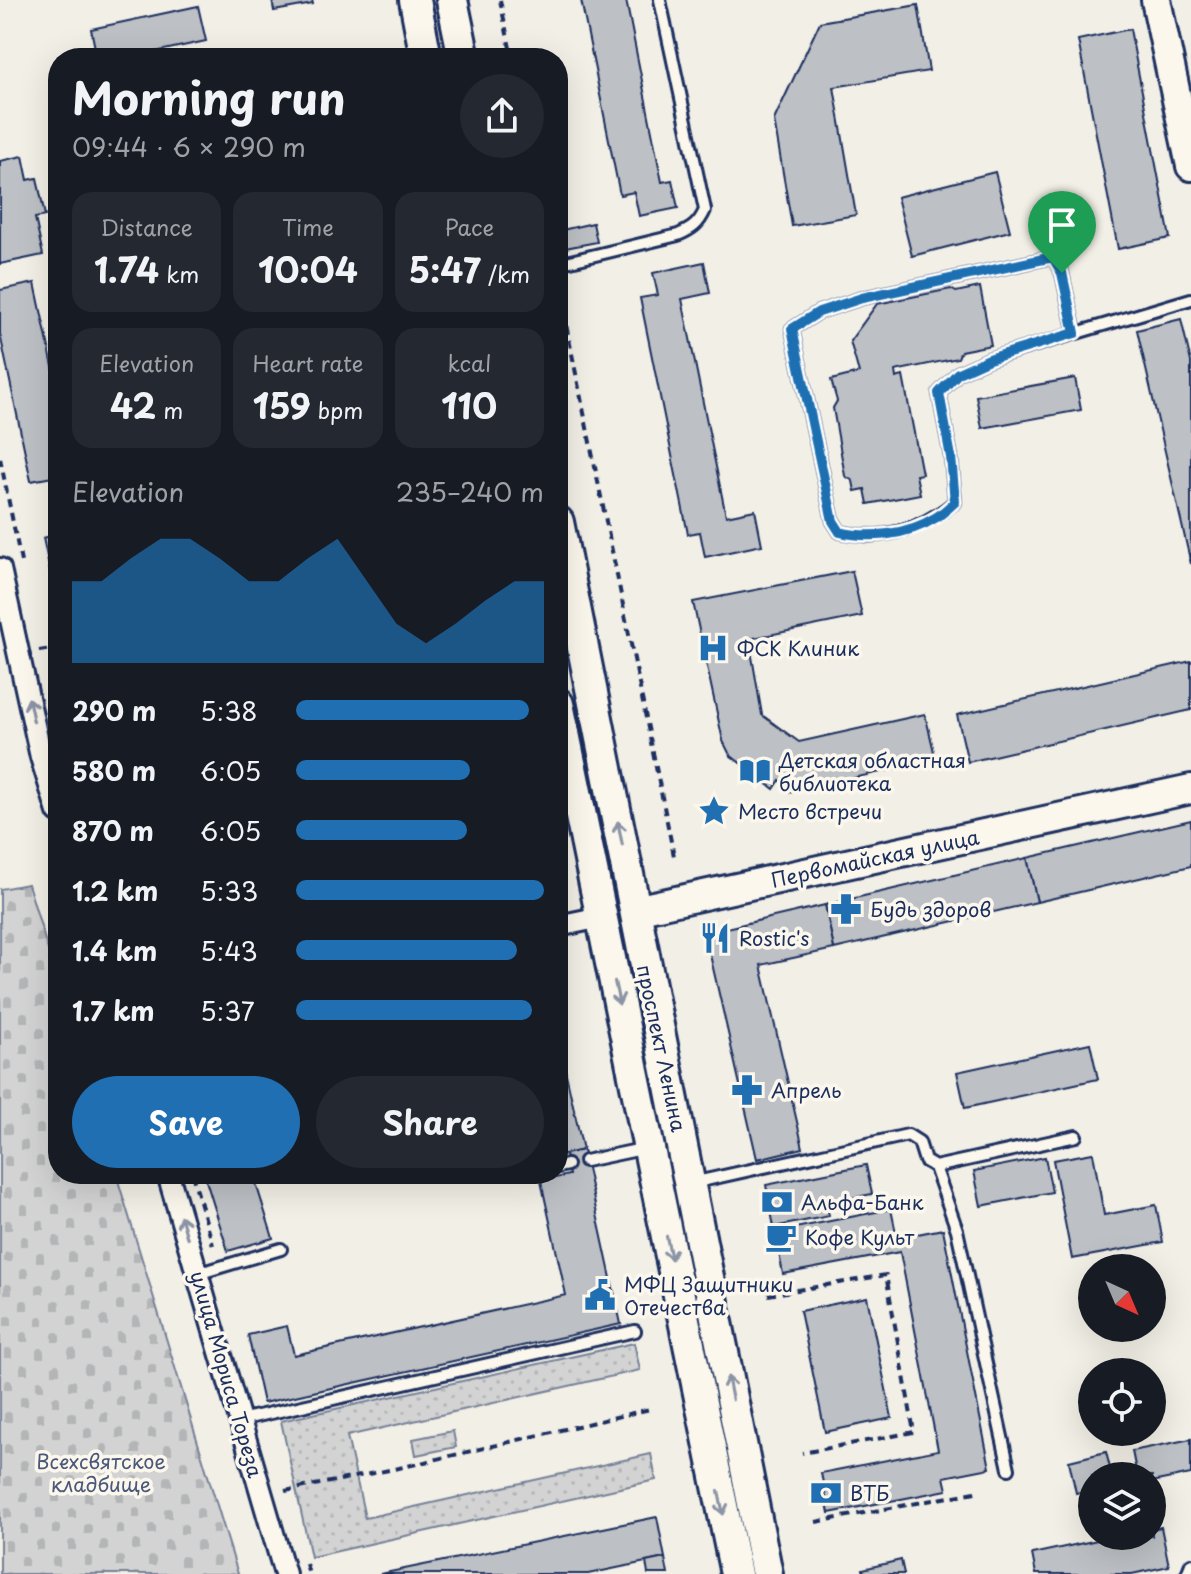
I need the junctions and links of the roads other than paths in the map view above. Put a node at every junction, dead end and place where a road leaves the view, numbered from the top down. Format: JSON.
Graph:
{"nodes":[{"id":1,"x":415,"y":0,"type":"edge"},
{"id":2,"x":452,"y":0,"type":"edge"},
{"id":3,"x":660,"y":0,"type":"edge"},
{"id":4,"x":1156,"y":0,"type":"edge"},
{"id":5,"x":424,"y":48,"type":"edge"},
{"id":6,"x":462,"y":48,"type":"edge"},
{"id":7,"x":1191,"y":166,"type":"edge"},
{"id":8,"x":568,"y":262,"type":"edge"},
{"id":9,"x":1191,"y":299,"type":"edge"},
{"id":10,"x":1075,"y":333,"type":"junction"},
{"id":11,"x":0,"y":569,"type":"edge"},
{"id":12,"x":568,"y":572,"type":"edge"},
{"id":13,"x":568,"y":754,"type":"edge"},
{"id":14,"x":48,"y":780,"type":"edge"},
{"id":15,"x":1191,"y":789,"type":"edge"},
{"id":16,"x":635,"y":910,"type":"junction"},
{"id":17,"x":601,"y":917,"type":"junction"},
{"id":18,"x":568,"y":924,"type":"edge"},
{"id":19,"x":1076,"y":1136,"type":"dead end"},
{"id":20,"x":649,"y":1148,"type":"junction"},
{"id":21,"x":585,"y":1161,"type":"dead end"},
{"id":22,"x":935,"y":1167,"type":"junction"},
{"id":23,"x":171,"y":1184,"type":"edge"},
{"id":24,"x":690,"y":1184,"type":"junction"},
{"id":25,"x":281,"y":1249,"type":"dead end"},
{"id":26,"x":197,"y":1274,"type":"junction"},
{"id":27,"x":635,"y":1331,"type":"dead end"},
{"id":28,"x":240,"y":1420,"type":"junction"},
{"id":29,"x":1009,"y":1469,"type":"dead end"},
{"id":30,"x":1191,"y":1564,"type":"edge"},
{"id":31,"x":285,"y":1574,"type":"edge"},
{"id":32,"x":736,"y":1574,"type":"edge"},
{"id":33,"x":767,"y":1574,"type":"edge"},
{"id":34,"x":1187,"y":1574,"type":"edge"}],
"edges":[{"from":1,"to":5,"type":"main road"},
{"from":2,"to":6,"type":"main road"},
{"from":3,"to":8,"type":"lane"},
{"from":4,"to":7,"type":"main road"},
{"from":9,"to":10,"type":"lane"},
{"from":10,"to":10,"type":"lane"},
{"from":14,"to":11,"type":"street","one_way":true},
{"from":16,"to":12,"type":"main road","name":"проспект Ленина","one_way":true},
{"from":13,"to":17,"type":"main road","name":"проспект Ленина"},
{"from":15,"to":16,"type":"main road","name":"Первомайская улица"},
{"from":16,"to":17,"type":"main road","name":"Первомайская улица"},
{"from":16,"to":24,"type":"main road","name":"проспект Ленина"},
{"from":17,"to":18,"type":"street","name":"Первомайская улица"},
{"from":17,"to":20,"type":"main road","name":"проспект Ленина","one_way":true},
{"from":19,"to":22,"type":"lane"},
{"from":20,"to":21,"type":"lane"},
{"from":20,"to":32,"type":"main road","name":"проспект Ленина","one_way":true},
{"from":22,"to":24,"type":"lane"},
{"from":22,"to":29,"type":"lane"},
{"from":26,"to":23,"type":"street","name":"улица Мориса Тореза","one_way":true},
{"from":33,"to":24,"type":"main road","name":"проспект Ленина","one_way":true},
{"from":25,"to":26,"type":"lane"},
{"from":26,"to":28,"type":"street","name":"улица Мориса Тореза"},
{"from":27,"to":28,"type":"lane"},
{"from":28,"to":31,"type":"street","name":"улица Мориса Тореза"},
{"from":30,"to":34,"type":"lane"}]}
